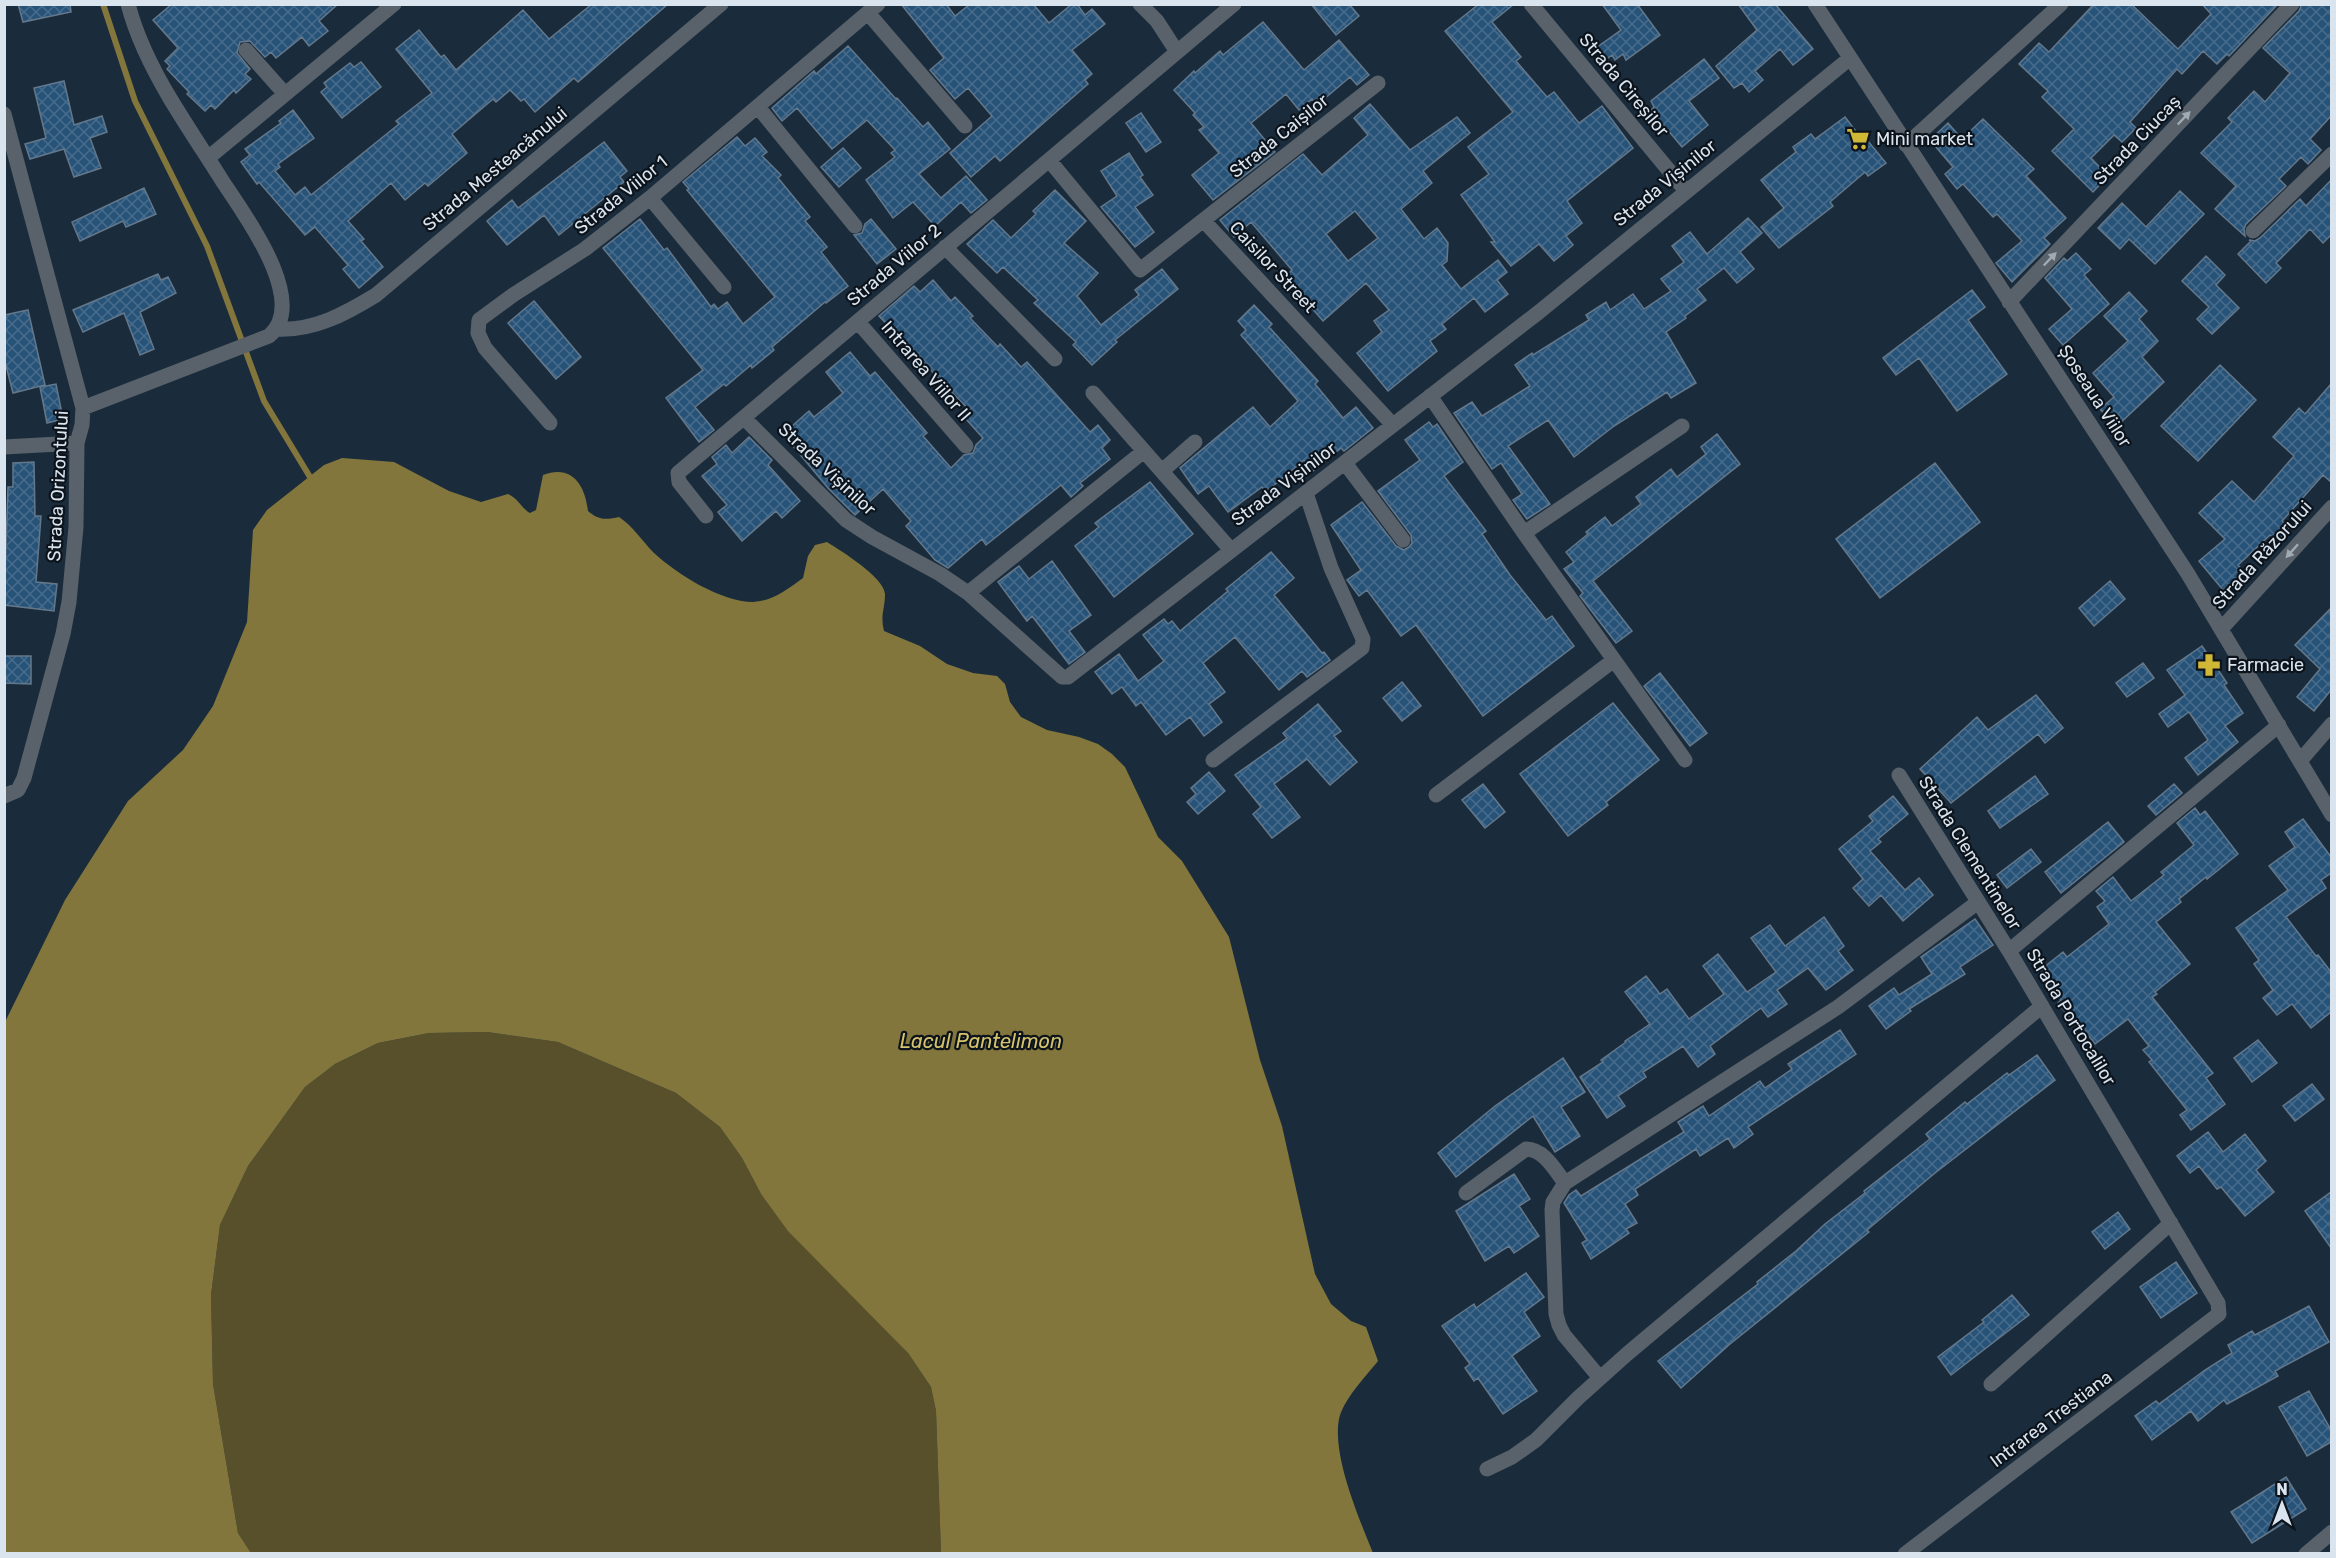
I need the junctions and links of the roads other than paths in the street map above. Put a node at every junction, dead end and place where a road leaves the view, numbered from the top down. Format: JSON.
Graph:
{"nodes":[{"id":1,"x":128,"y":4,"type":"edge"},
{"id":2,"x":394,"y":4,"type":"edge"},
{"id":3,"x":721,"y":4,"type":"edge"},
{"id":4,"x":1140,"y":4,"type":"edge"},
{"id":5,"x":1234,"y":4,"type":"edge"},
{"id":6,"x":1531,"y":4,"type":"edge"},
{"id":7,"x":1815,"y":4,"type":"edge"},
{"id":8,"x":2061,"y":4,"type":"edge"},
{"id":9,"x":2292,"y":4,"type":"edge"},
{"id":10,"x":873,"y":9,"type":"edge"},
{"id":11,"x":246,"y":50,"type":"dead end"},
{"id":12,"x":1177,"y":52,"type":"junction"},
{"id":13,"x":1849,"y":59,"type":"junction"},
{"id":14,"x":1378,"y":83,"type":"dead end"},
{"id":15,"x":285,"y":94,"type":"junction"},
{"id":16,"x":758,"y":107,"type":"junction"},
{"id":17,"x":4,"y":114,"type":"edge"},
{"id":18,"x":964,"y":126,"type":"dead end"},
{"id":19,"x":1906,"y":145,"type":"junction"},
{"id":20,"x":2331,"y":154,"type":"edge"},
{"id":21,"x":208,"y":158,"type":"junction"},
{"id":22,"x":1049,"y":160,"type":"junction"},
{"id":23,"x":1686,"y":191,"type":"junction"},
{"id":24,"x":650,"y":198,"type":"junction"},
{"id":25,"x":1204,"y":221,"type":"junction"},
{"id":26,"x":855,"y":226,"type":"dead end"},
{"id":27,"x":2253,"y":231,"type":"dead end"},
{"id":28,"x":945,"y":247,"type":"junction"},
{"id":29,"x":724,"y":287,"type":"dead end"},
{"id":30,"x":2009,"y":302,"type":"junction"},
{"id":31,"x":858,"y":322,"type":"junction"},
{"id":32,"x":273,"y":333,"type":"junction"},
{"id":33,"x":1054,"y":359,"type":"dead end"},
{"id":34,"x":1093,"y":393,"type":"dead end"},
{"id":35,"x":1430,"y":396,"type":"junction"},
{"id":36,"x":83,"y":408,"type":"junction"},
{"id":37,"x":744,"y":418,"type":"junction"},
{"id":38,"x":550,"y":423,"type":"dead end"},
{"id":39,"x":1393,"y":424,"type":"junction"},
{"id":40,"x":1682,"y":426,"type":"dead end"},
{"id":41,"x":1196,"y":442,"type":"dead end"},
{"id":42,"x":77,"y":443,"type":"junction"},
{"id":43,"x":966,"y":446,"type":"dead end"},
{"id":44,"x":4,"y":447,"type":"edge"},
{"id":45,"x":1144,"y":451,"type":"junction"},
{"id":46,"x":1345,"y":463,"type":"junction"},
{"id":47,"x":1161,"y":471,"type":"junction"},
{"id":48,"x":1306,"y":492,"type":"junction"},
{"id":49,"x":2331,"y":507,"type":"edge"},
{"id":50,"x":706,"y":516,"type":"dead end"},
{"id":51,"x":1524,"y":533,"type":"junction"},
{"id":52,"x":1403,"y":540,"type":"dead end"},
{"id":53,"x":1231,"y":550,"type":"junction"},
{"id":54,"x":968,"y":593,"type":"junction"},
{"id":55,"x":2222,"y":628,"type":"junction"},
{"id":56,"x":1614,"y":660,"type":"junction"},
{"id":57,"x":2331,"y":724,"type":"edge"},
{"id":58,"x":2279,"y":725,"type":"junction"},
{"id":59,"x":1213,"y":760,"type":"dead end"},
{"id":60,"x":1685,"y":760,"type":"dead end"},
{"id":61,"x":2300,"y":761,"type":"junction"},
{"id":62,"x":1899,"y":775,"type":"dead end"},
{"id":63,"x":11,"y":793,"type":"edge"},
{"id":64,"x":1436,"y":795,"type":"dead end"},
{"id":65,"x":2331,"y":815,"type":"edge"},
{"id":66,"x":1978,"y":902,"type":"junction"},
{"id":67,"x":2009,"y":951,"type":"junction"},
{"id":68,"x":2042,"y":1006,"type":"junction"},
{"id":69,"x":1565,"y":1183,"type":"junction"},
{"id":70,"x":1466,"y":1192,"type":"dead end"},
{"id":71,"x":2171,"y":1223,"type":"junction"},
{"id":72,"x":2219,"y":1314,"type":"joint"},
{"id":73,"x":1600,"y":1378,"type":"junction"},
{"id":74,"x":1991,"y":1384,"type":"dead end"},
{"id":75,"x":1487,"y":1469,"type":"dead end"},
{"id":76,"x":2331,"y":1532,"type":"edge"},
{"id":77,"x":1905,"y":1554,"type":"edge"},
{"id":78,"x":2306,"y":1554,"type":"edge"}],
"edges":[{"from":1,"to":21,"type":"street"},
{"from":2,"to":15,"type":"street"},
{"from":3,"to":32,"type":"street","name":"Strada Mesteacănului"},
{"from":4,"to":12,"type":"street"},
{"from":5,"to":12,"type":"street","name":"Strada Viilor 2"},
{"from":6,"to":23,"type":"street","name":"Strada Cireșilor"},
{"from":7,"to":13,"type":"street","name":"Șoseaua Viilor"},
{"from":8,"to":19,"type":"street"},
{"from":30,"to":9,"type":"street","name":"Strada Ciucaș","one_way":true},
{"from":10,"to":16,"type":"street","name":"Strada Viilor 1"},
{"from":10,"to":18,"type":"street"},
{"from":11,"to":15,"type":"street"},
{"from":12,"to":22,"type":"street","name":"Strada Viilor 2"},
{"from":13,"to":19,"type":"street","name":"Șoseaua Viilor"},
{"from":13,"to":23,"type":"street","name":"Strada Vișinilor"},
{"from":14,"to":25,"type":"street","name":"Strada Caișilor"},
{"from":15,"to":21,"type":"street"},
{"from":16,"to":24,"type":"street","name":"Strada Viilor 1"},
{"from":16,"to":26,"type":"street"},
{"from":17,"to":36,"type":"street","name":"Strada Orizontului"},
{"from":19,"to":30,"type":"street","name":"Șoseaua Viilor"},
{"from":20,"to":27,"type":"street"},
{"from":21,"to":32,"type":"street"},
{"from":22,"to":25,"type":"street","name":"Caisilor Street"},
{"from":22,"to":28,"type":"street","name":"Strada Viilor 2"},
{"from":23,"to":35,"type":"street","name":"Strada Vișinilor"},
{"from":24,"to":29,"type":"street"},
{"from":24,"to":38,"type":"street","name":"Strada Viilor 1"},
{"from":25,"to":39,"type":"street","name":"Caisilor Street"},
{"from":28,"to":31,"type":"street","name":"Strada Viilor 2"},
{"from":28,"to":33,"type":"street"},
{"from":30,"to":55,"type":"street","name":"Șoseaua Viilor"},
{"from":31,"to":37,"type":"street","name":"Strada Viilor 2"},
{"from":31,"to":43,"type":"street","name":"Intrarea Viilor II"},
{"from":32,"to":36,"type":"street","name":"Strada Mesteacănului"},
{"from":34,"to":45,"type":"street"},
{"from":35,"to":39,"type":"street","name":"Strada Vișinilor"},
{"from":35,"to":51,"type":"street"},
{"from":36,"to":42,"type":"street","name":"Strada Orizontului"},
{"from":37,"to":50,"type":"street","name":"Strada Viilor 2"},
{"from":37,"to":54,"type":"street","name":"Strada Vișinilor"},
{"from":39,"to":46,"type":"street","name":"Strada Vișinilor"},
{"from":40,"to":51,"type":"street"},
{"from":41,"to":47,"type":"street"},
{"from":42,"to":44,"type":"street"},
{"from":42,"to":63,"type":"street","name":"Strada Orizontului"},
{"from":45,"to":47,"type":"street"},
{"from":45,"to":54,"type":"street"},
{"from":46,"to":48,"type":"street","name":"Strada Vișinilor"},
{"from":46,"to":52,"type":"street"},
{"from":47,"to":53,"type":"street"},
{"from":48,"to":53,"type":"street","name":"Strada Vișinilor"},
{"from":48,"to":59,"type":"street"},
{"from":49,"to":55,"type":"street","name":"Strada Răzorului","one_way":true},
{"from":51,"to":56,"type":"street"},
{"from":53,"to":54,"type":"street","name":"Strada Vișinilor"},
{"from":55,"to":58,"type":"street","name":"Șoseaua Viilor"},
{"from":56,"to":60,"type":"street"},
{"from":56,"to":64,"type":"street"},
{"from":57,"to":61,"type":"street"},
{"from":58,"to":61,"type":"street","name":"Șoseaua Viilor"},
{"from":58,"to":67,"type":"street","name":"Strada Portocalilor"},
{"from":61,"to":65,"type":"street","name":"Șoseaua Viilor"},
{"from":62,"to":66,"type":"street","name":"Strada Clementinelor"},
{"from":66,"to":67,"type":"street","name":"Strada Clementinelor"},
{"from":66,"to":69,"type":"street"},
{"from":67,"to":68,"type":"street","name":"Strada Portocalilor"},
{"from":68,"to":71,"type":"street","name":"Strada Portocalilor"},
{"from":68,"to":73,"type":"street"},
{"from":69,"to":70,"type":"street"},
{"from":69,"to":73,"type":"street"},
{"from":71,"to":72,"type":"street","name":"Strada Portocalilor"},
{"from":71,"to":74,"type":"street"},
{"from":72,"to":77,"type":"street","name":"Intrarea Trestiana"},
{"from":73,"to":75,"type":"street"},
{"from":76,"to":78,"type":"street"}]}
